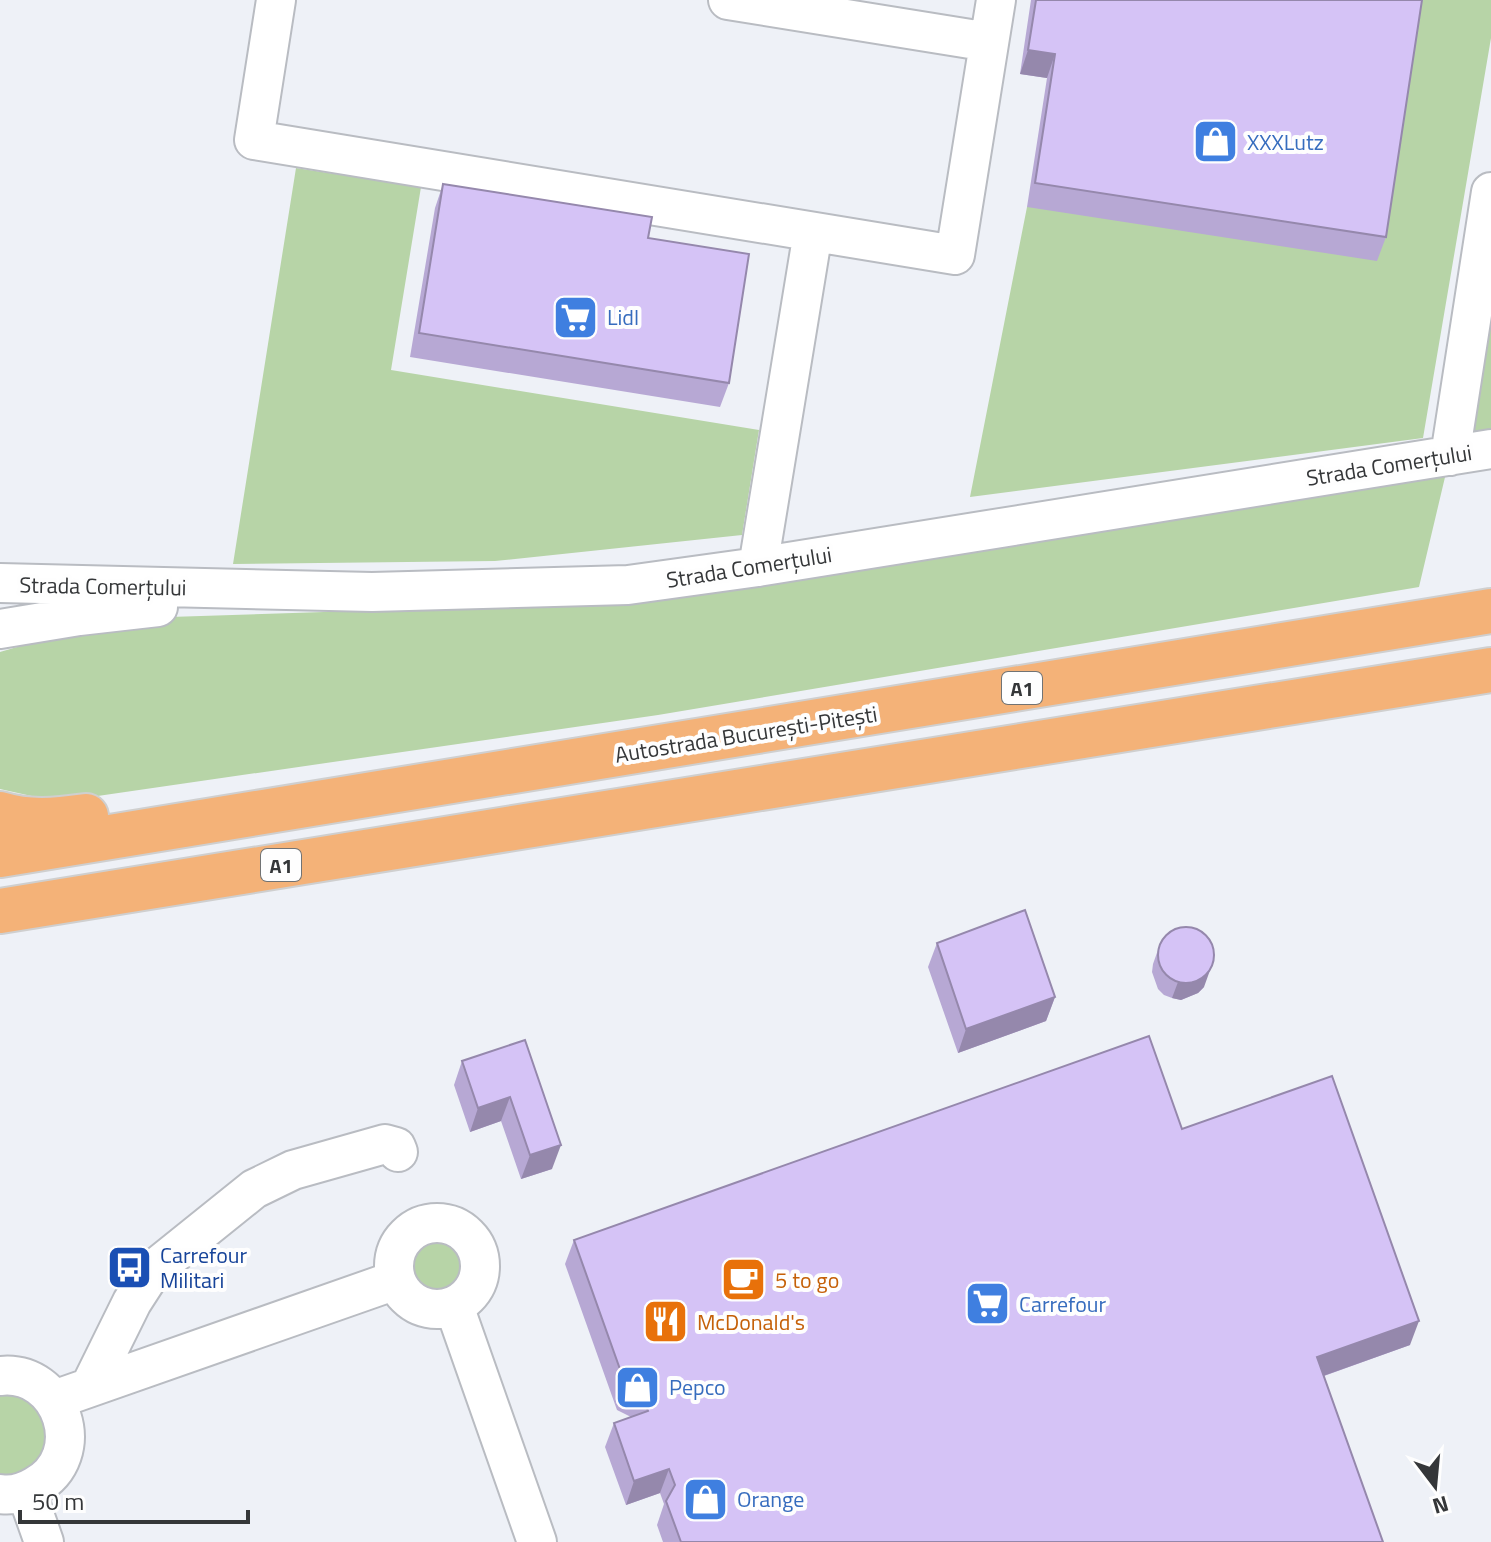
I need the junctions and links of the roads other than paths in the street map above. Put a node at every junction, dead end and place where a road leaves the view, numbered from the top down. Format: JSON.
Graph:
{"nodes":[{"id":1,"x":276,"y":0,"type":"edge"},
{"id":2,"x":728,"y":0,"type":"edge"},
{"id":3,"x":996,"y":0,"type":"edge"},
{"id":4,"x":989,"y":42,"type":"junction"},
{"id":5,"x":1491,"y":192,"type":"edge"},
{"id":6,"x":813,"y":232,"type":"junction"},
{"id":7,"x":1491,"y":449,"type":"edge"},
{"id":8,"x":1450,"y":456,"type":"junction"},
{"id":9,"x":758,"y":567,"type":"junction"},
{"id":10,"x":0,"y":583,"type":"edge"},
{"id":11,"x":372,"y":592,"type":"junction"},
{"id":12,"x":1491,"y":611,"type":"edge"},
{"id":13,"x":0,"y":629,"type":"edge"},
{"id":14,"x":1491,"y":670,"type":"edge"},
{"id":15,"x":553,"y":765,"type":"junction"},
{"id":16,"x":0,"y":814,"type":"edge"},
{"id":17,"x":562,"y":819,"type":"junction"},
{"id":18,"x":0,"y":855,"type":"edge"},
{"id":19,"x":0,"y":911,"type":"edge"},
{"id":20,"x":0,"y":935,"type":"edge"},
{"id":21,"x":398,"y":1152,"type":"dead end"},
{"id":22,"x":396,"y":1280,"type":"junction"},
{"id":23,"x":454,"y":1306,"type":"junction"},
{"id":24,"x":0,"y":1376,"type":"edge"},
{"id":25,"x":90,"y":1387,"type":"junction"},
{"id":26,"x":54,"y":1400,"type":"junction"},
{"id":27,"x":13,"y":1493,"type":"edge"},
{"id":28,"x":44,"y":1542,"type":"edge"},
{"id":29,"x":537,"y":1542,"type":"edge"}],
"edges":[{"from":1,"to":6,"type":"street"},
{"from":2,"to":4,"type":"street"},
{"from":3,"to":4,"type":"street"},
{"from":4,"to":6,"type":"street"},
{"from":5,"to":8,"type":"street"},
{"from":6,"to":9,"type":"street"},
{"from":7,"to":8,"type":"street","name":"Strada Comerțului"},
{"from":8,"to":9,"type":"street","name":"Strada Comerțului"},
{"from":9,"to":11,"type":"street","name":"Strada Comerțului"},
{"from":10,"to":11,"type":"street","name":"Strada Comerțului"},
{"from":11,"to":13,"type":"street"},
{"from":12,"to":15,"type":"highway","name":"Autostrada București-Pitești","number":"A1"},
{"from":14,"to":17,"type":"highway","number":"A1"},
{"from":15,"to":16,"type":"highway"},
{"from":15,"to":18,"type":"highway","name":"Autostrada București-Pitești","number":"A1"},
{"from":17,"to":19,"type":"highway","number":"A1"},
{"from":17,"to":20,"type":"highway"},
{"from":21,"to":25,"type":"street"},
{"from":22,"to":23,"type":"street"},
{"from":22,"to":23,"type":"street"},
{"from":22,"to":25,"type":"street"},
{"from":23,"to":29,"type":"street"},
{"from":24,"to":26,"type":"street"},
{"from":25,"to":26,"type":"street"},
{"from":26,"to":27,"type":"street"},
{"from":27,"to":28,"type":"street"}]}
